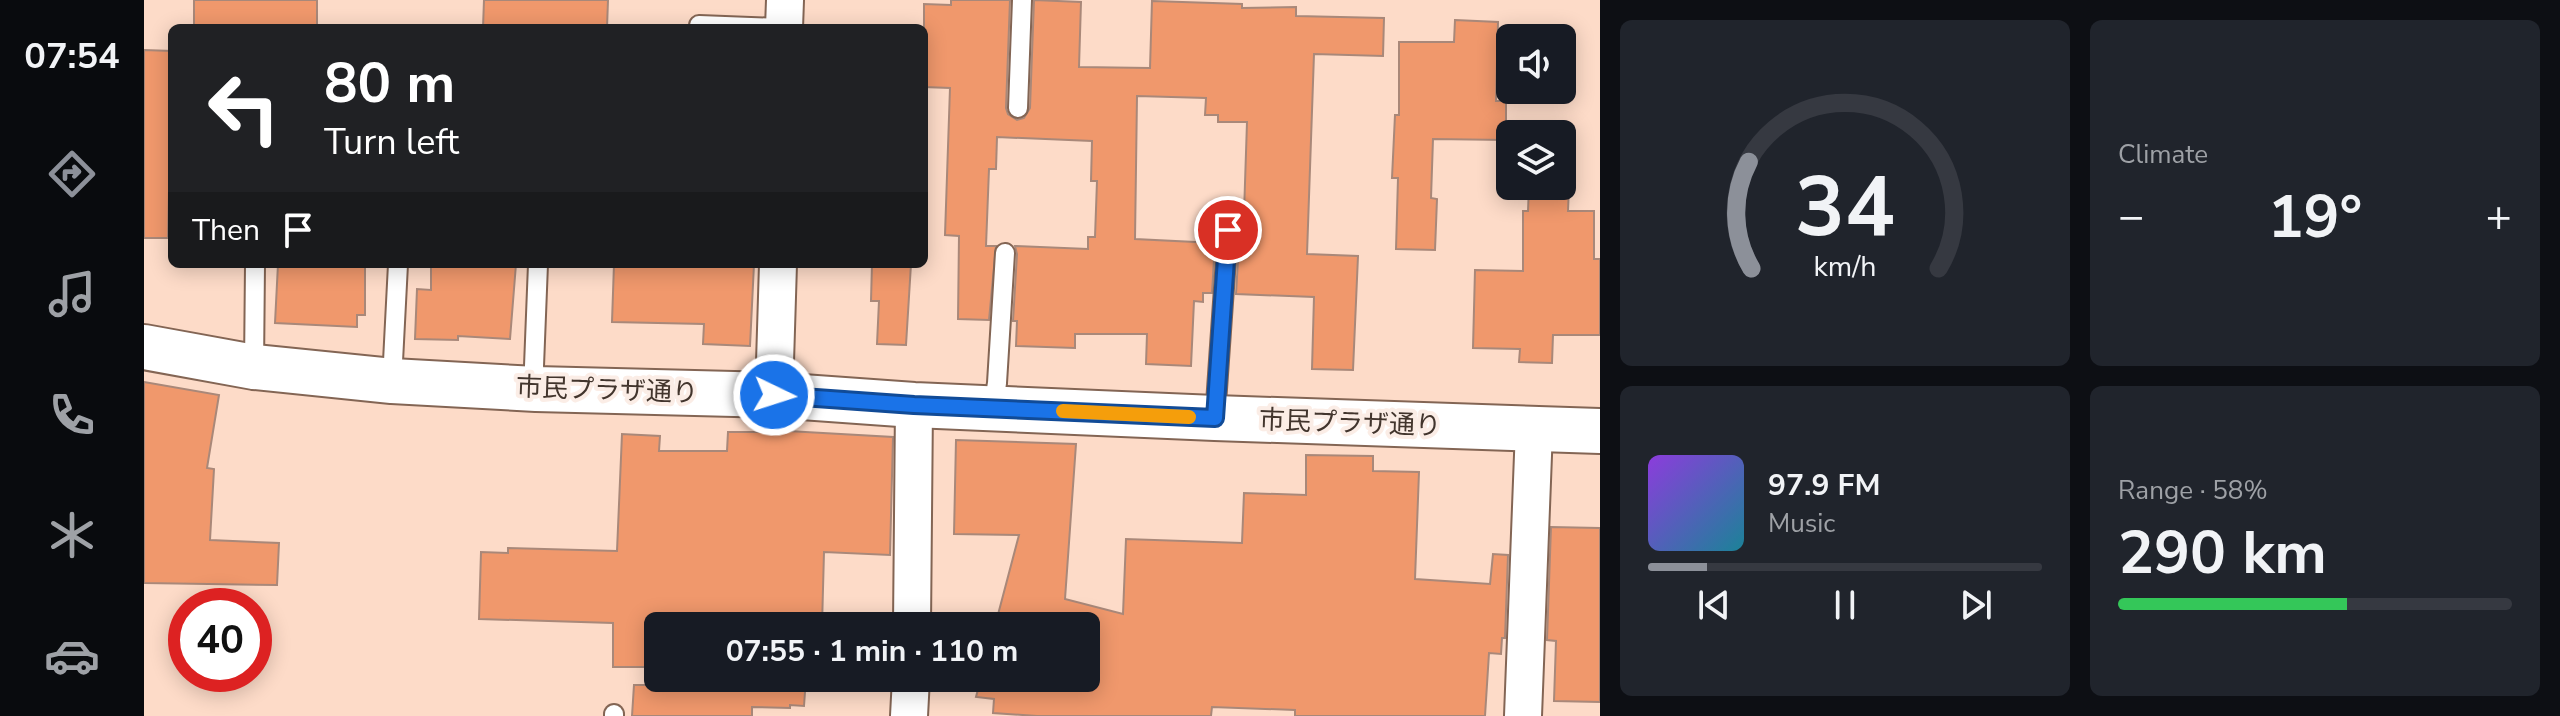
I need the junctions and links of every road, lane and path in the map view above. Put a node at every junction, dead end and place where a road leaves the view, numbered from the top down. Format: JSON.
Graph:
{"nodes":[{"id":1,"x":785,"y":0,"type":"edge"},
{"id":2,"x":1022,"y":0,"type":"edge"},
{"id":3,"x":782,"y":24,"type":"edge"},
{"id":4,"x":1018,"y":108,"type":"dead end"},
{"id":5,"x":1228,"y":230,"type":"dead end"},
{"id":6,"x":1005,"y":253,"type":"dead end"},
{"id":7,"x":255,"y":268,"type":"edge"},
{"id":8,"x":398,"y":268,"type":"edge"},
{"id":9,"x":538,"y":268,"type":"edge"},
{"id":10,"x":778,"y":268,"type":"edge"},
{"id":11,"x":144,"y":347,"type":"edge"},
{"id":12,"x":254,"y":367,"type":"junction"},
{"id":13,"x":392,"y":381,"type":"junction"},
{"id":14,"x":536,"y":389,"type":"junction"},
{"id":15,"x":774,"y":395,"type":"junction"},
{"id":16,"x":914,"y":405,"type":"junction"},
{"id":17,"x":993,"y":408,"type":"junction"},
{"id":18,"x":1215,"y":418,"type":"junction"},
{"id":19,"x":1534,"y":429,"type":"junction"},
{"id":20,"x":1600,"y":431,"type":"edge"},
{"id":21,"x":912,"y":612,"type":"edge"},
{"id":22,"x":910,"y":692,"type":"edge"},
{"id":23,"x":909,"y":716,"type":"edge"},
{"id":24,"x":1523,"y":716,"type":"edge"}],
"edges":[{"from":1,"to":3,"type":"street"},
{"from":2,"to":4,"type":"lane"},
{"from":5,"to":18,"type":"lane"},
{"from":6,"to":17,"type":"lane"},
{"from":7,"to":12,"type":"lane"},
{"from":8,"to":13,"type":"lane"},
{"from":9,"to":14,"type":"lane"},
{"from":10,"to":15,"type":"street"},
{"from":11,"to":12,"type":"street","name":"市民プラザ通り"},
{"from":12,"to":13,"type":"street","name":"市民プラザ通り"},
{"from":13,"to":14,"type":"street","name":"市民プラザ通り"},
{"from":14,"to":15,"type":"street","name":"市民プラザ通り"},
{"from":15,"to":16,"type":"street","name":"市民プラザ通り"},
{"from":16,"to":17,"type":"street","name":"市民プラザ通り"},
{"from":16,"to":21,"type":"street"},
{"from":17,"to":18,"type":"street","name":"市民プラザ通り"},
{"from":18,"to":19,"type":"street","name":"市民プラザ通り"},
{"from":19,"to":20,"type":"street","name":"市民プラザ通り"},
{"from":19,"to":24,"type":"street"},
{"from":22,"to":23,"type":"street"}]}
